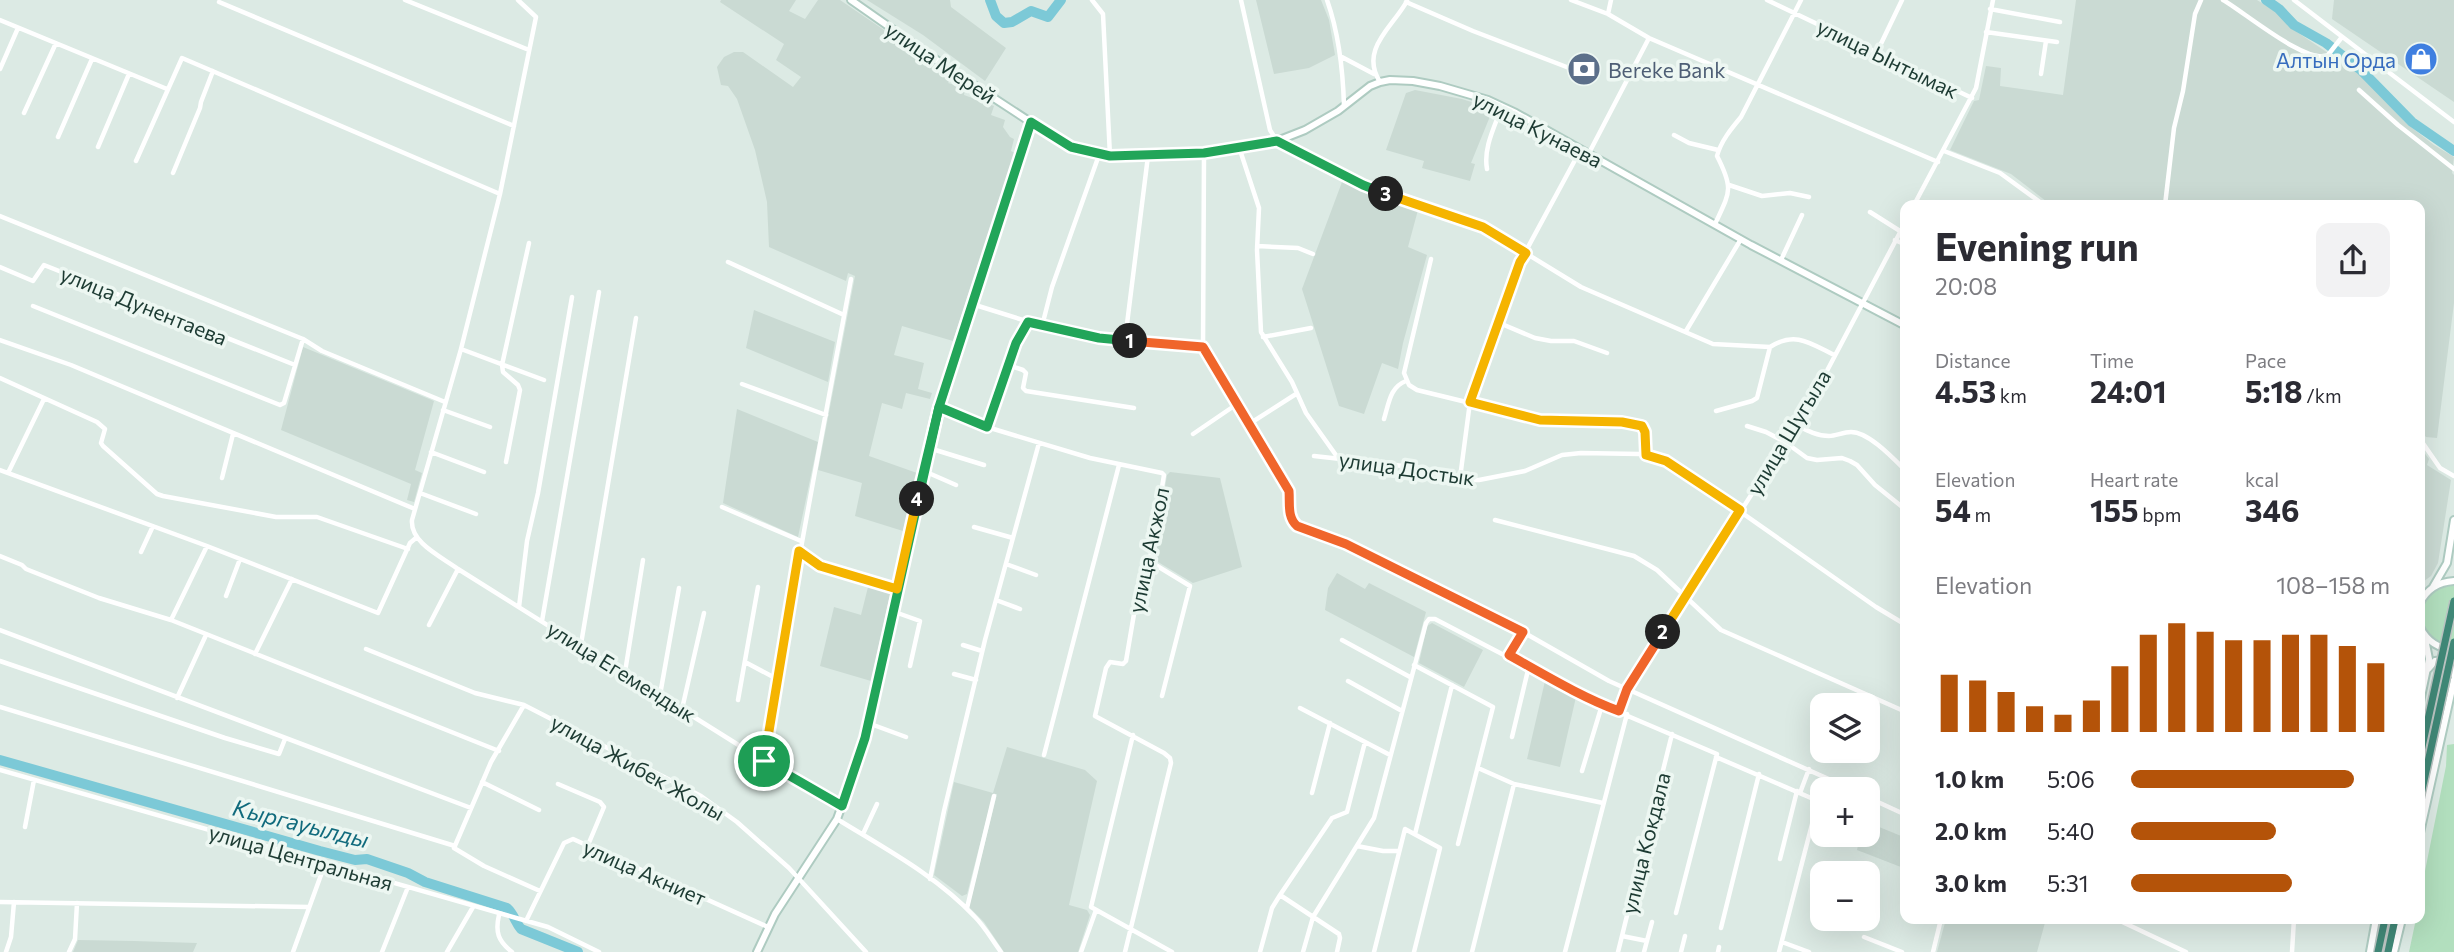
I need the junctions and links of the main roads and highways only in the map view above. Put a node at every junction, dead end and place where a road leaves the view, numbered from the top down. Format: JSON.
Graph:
{"nodes":[{"id":1,"x":851,"y":0,"type":"edge"},
{"id":2,"x":1031,"y":122,"type":"junction"},
{"id":3,"x":1900,"y":323,"type":"edge"},
{"id":4,"x":2454,"y":520,"type":"edge"},
{"id":5,"x":2449,"y":553,"type":"junction"},
{"id":6,"x":2454,"y":566,"type":"edge"},
{"id":7,"x":2454,"y":581,"type":"edge"},
{"id":8,"x":2430,"y":589,"type":"junction"},
{"id":9,"x":2425,"y":592,"type":"edge"},
{"id":10,"x":2425,"y":596,"type":"edge"},
{"id":11,"x":2454,"y":601,"type":"edge"},
{"id":12,"x":2425,"y":634,"type":"edge"},
{"id":13,"x":2425,"y":642,"type":"edge"},
{"id":14,"x":2454,"y":642,"type":"edge"},
{"id":15,"x":2454,"y":649,"type":"edge"},
{"id":16,"x":2427,"y":670,"type":"junction"},
{"id":17,"x":2454,"y":678,"type":"edge"},
{"id":18,"x":2425,"y":679,"type":"edge"},
{"id":19,"x":2425,"y":733,"type":"edge"},
{"id":20,"x":2425,"y":776,"type":"edge"},
{"id":21,"x":2425,"y":811,"type":"edge"},
{"id":22,"x":2375,"y":924,"type":"edge"},
{"id":23,"x":2384,"y":924,"type":"edge"},
{"id":24,"x":2394,"y":924,"type":"edge"},
{"id":25,"x":2401,"y":924,"type":"edge"},
{"id":26,"x":757,"y":952,"type":"edge"},
{"id":27,"x":2370,"y":952,"type":"edge"},
{"id":28,"x":2378,"y":952,"type":"edge"},
{"id":29,"x":2388,"y":952,"type":"edge"},
{"id":30,"x":2394,"y":952,"type":"edge"}],
"edges":[{"from":1,"to":2,"type":"main road","name":"улица Мерей"},
{"from":2,"to":3,"type":"main road","name":"улица Кунаева"},
{"from":2,"to":26,"type":"main road"},
{"from":4,"to":5,"type":"main road"},
{"from":5,"to":6,"type":"main road"},
{"from":5,"to":8,"type":"main road"},
{"from":7,"to":8,"type":"main road"},
{"from":8,"to":9,"type":"main road"},
{"from":8,"to":10,"type":"main road"},
{"from":11,"to":19,"type":"highway","bridge":true},
{"from":12,"to":15,"type":"main road"},
{"from":13,"to":16,"type":"main road"},
{"from":14,"to":20,"type":"highway","bridge":true},
{"from":16,"to":17,"type":"main road"},
{"from":16,"to":18,"type":"main road"},
{"from":17,"to":21,"type":"main road"},
{"from":22,"to":27,"type":"main road"},
{"from":23,"to":28,"type":"highway"},
{"from":24,"to":29,"type":"highway"},
{"from":25,"to":30,"type":"main road"}]}
